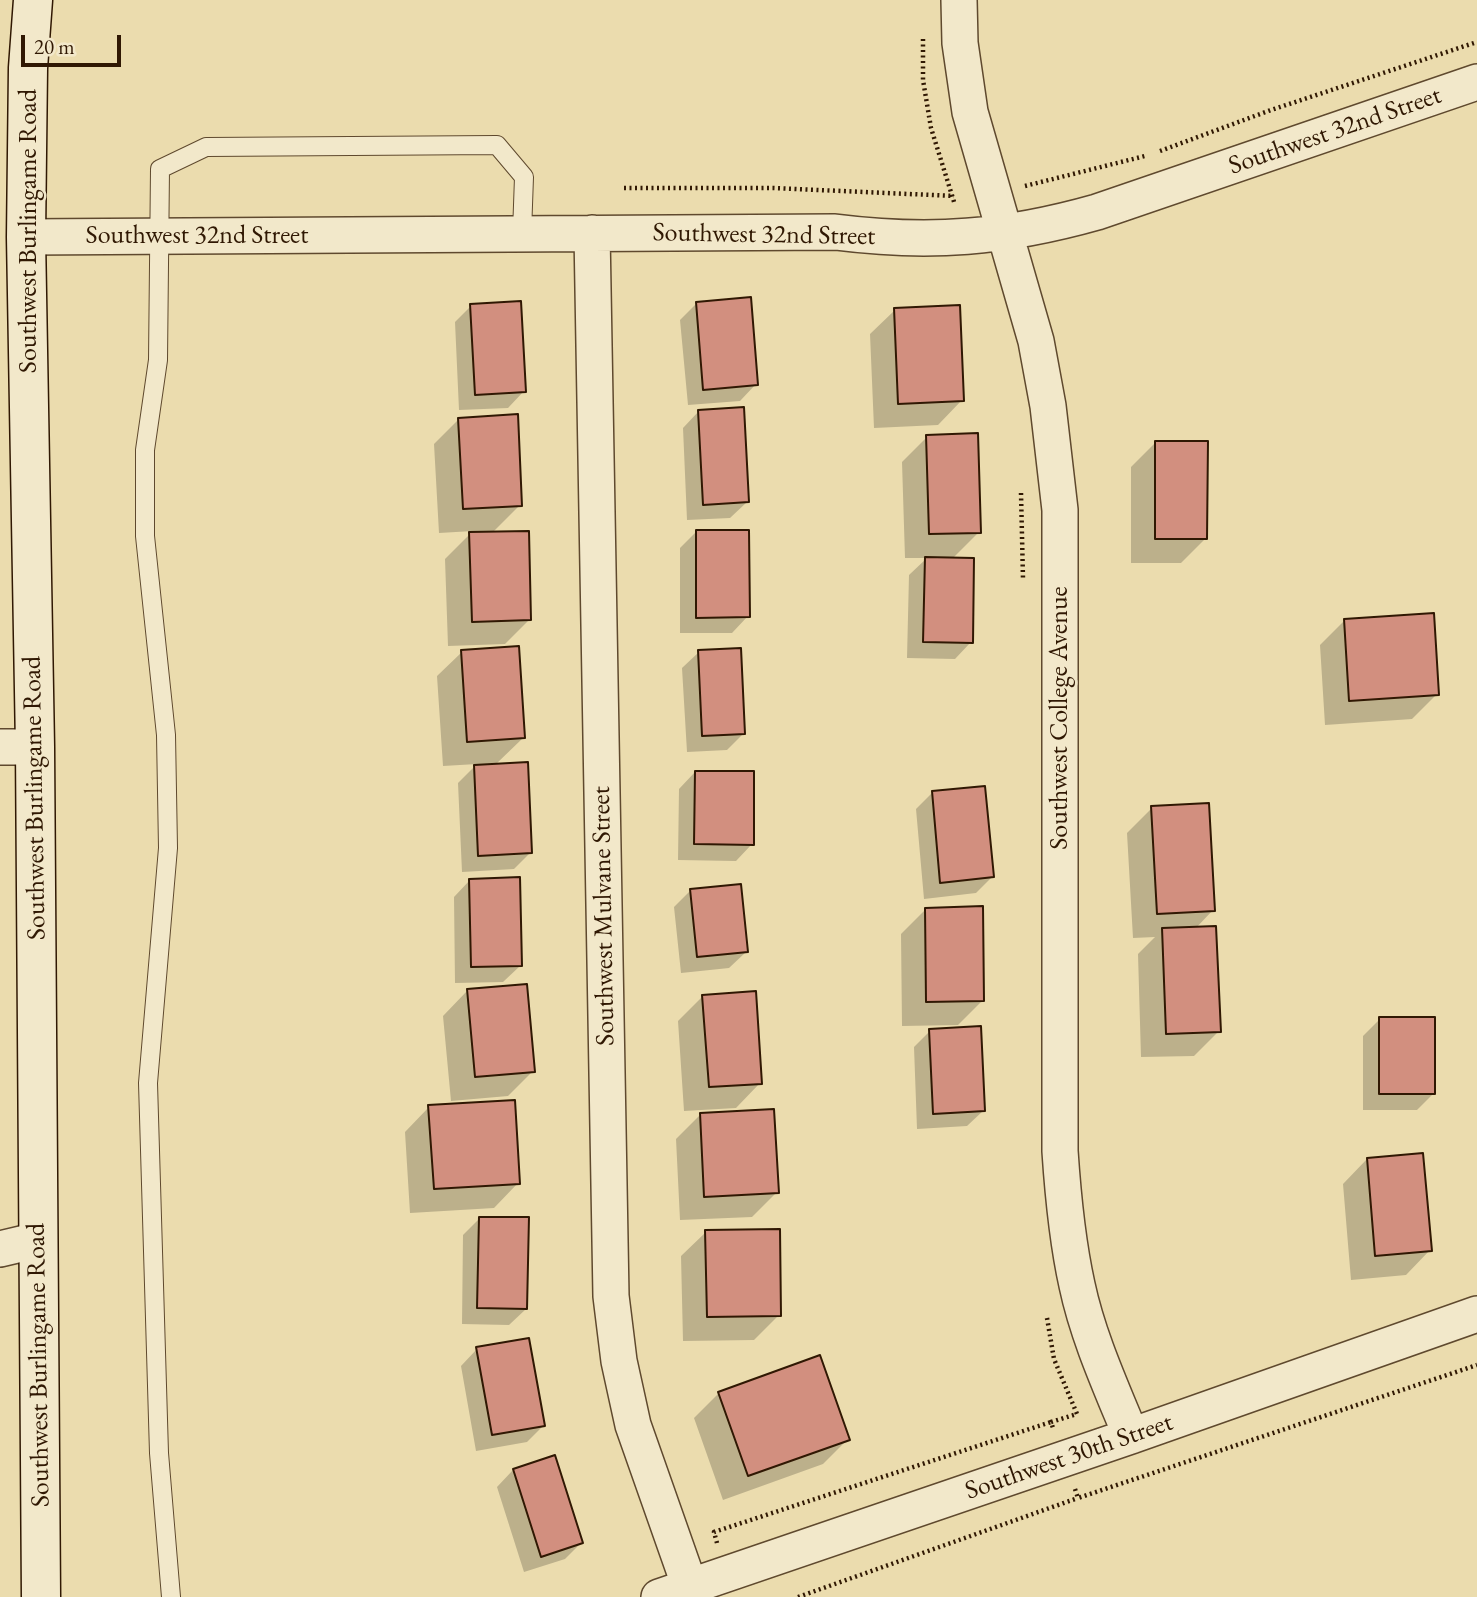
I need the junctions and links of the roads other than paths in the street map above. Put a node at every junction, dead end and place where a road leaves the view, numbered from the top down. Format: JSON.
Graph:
{"nodes":[{"id":1,"x":33,"y":0,"type":"edge"},
{"id":2,"x":959,"y":0,"type":"edge"},
{"id":3,"x":1475,"y":89,"type":"edge"},
{"id":4,"x":522,"y":233,"type":"junction"},
{"id":5,"x":592,"y":233,"type":"junction"},
{"id":6,"x":1005,"y":233,"type":"junction"},
{"id":7,"x":26,"y":237,"type":"junction"},
{"id":8,"x":159,"y":237,"type":"junction"},
{"id":9,"x":18,"y":747,"type":"edge"},
{"id":10,"x":38,"y":1240,"type":"junction"},
{"id":11,"x":0,"y":1249,"type":"edge"},
{"id":12,"x":1477,"y":1314,"type":"edge"},
{"id":13,"x":1131,"y":1436,"type":"junction"},
{"id":14,"x":675,"y":1592,"type":"edge"},
{"id":15,"x":41,"y":1597,"type":"edge"},
{"id":16,"x":171,"y":1597,"type":"edge"}],
"edges":[{"from":1,"to":7,"type":"main road","name":"Southwest Burlingame Road"},
{"from":2,"to":6,"type":"street","name":"Southwest College Avenue"},
{"from":3,"to":6,"type":"street","name":"Southwest 32nd Street"},
{"from":4,"to":5,"type":"street","name":"Southwest 32nd Street"},
{"from":4,"to":8,"type":"street","name":"Southwest 32nd Street"},
{"from":4,"to":8,"type":"lane"},
{"from":5,"to":6,"type":"street","name":"Southwest 32nd Street"},
{"from":5,"to":14,"type":"street","name":"Southwest Mulvane Street"},
{"from":6,"to":13,"type":"street","name":"Southwest College Avenue"},
{"from":7,"to":8,"type":"street","name":"Southwest 32nd Street"},
{"from":7,"to":9,"type":"main road","name":"Southwest Burlingame Road"},
{"from":8,"to":16,"type":"lane"},
{"from":9,"to":10,"type":"main road","name":"Southwest Burlingame Road"},
{"from":10,"to":11,"type":"street"},
{"from":10,"to":15,"type":"main road","name":"Southwest Burlingame Road"},
{"from":12,"to":13,"type":"street","name":"Southwest 30th Street"},
{"from":13,"to":14,"type":"street","name":"Southwest 30th Street"}]}
